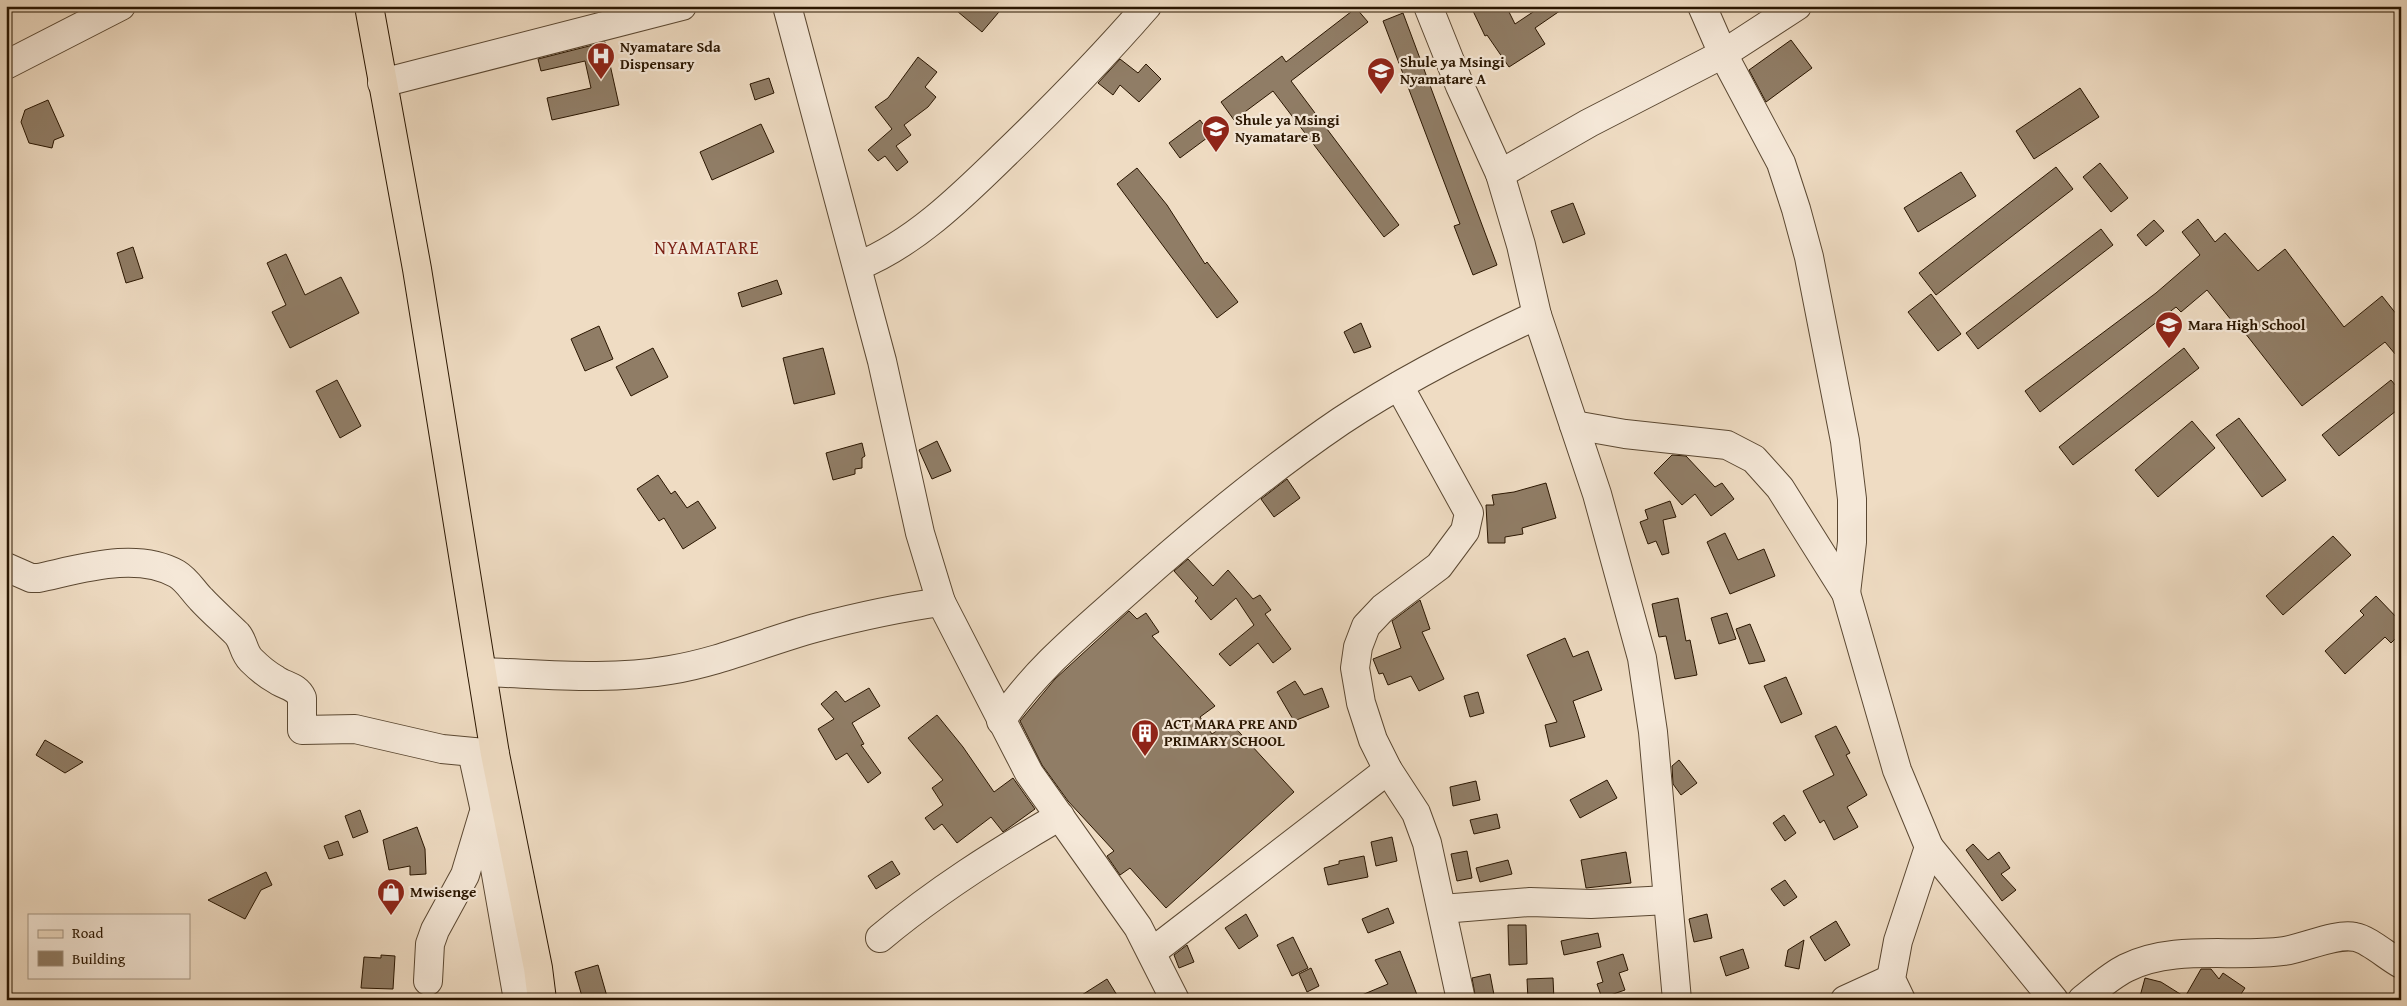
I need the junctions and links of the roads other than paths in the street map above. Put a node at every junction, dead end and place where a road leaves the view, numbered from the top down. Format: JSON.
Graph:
{"nodes":[{"id":1,"x":121,"y":6,"type":"edge"},
{"id":2,"x":369,"y":6,"type":"edge"},
{"id":3,"x":682,"y":6,"type":"edge"},
{"id":4,"x":787,"y":6,"type":"edge"},
{"id":5,"x":1147,"y":6,"type":"edge"},
{"id":6,"x":1428,"y":6,"type":"edge"},
{"id":7,"x":1702,"y":6,"type":"edge"},
{"id":8,"x":1797,"y":6,"type":"edge"},
{"id":9,"x":73,"y":18,"type":"edge"},
{"id":10,"x":1724,"y":54,"type":"junction"},
{"id":11,"x":6,"y":65,"type":"edge"},
{"id":12,"x":382,"y":83,"type":"junction"},
{"id":13,"x":1500,"y":174,"type":"junction"},
{"id":14,"x":858,"y":266,"type":"junction"},
{"id":15,"x":1537,"y":315,"type":"junction"},
{"id":16,"x":1399,"y":386,"type":"junction"},
{"id":17,"x":1574,"y":425,"type":"junction"},
{"id":18,"x":6,"y":567,"type":"edge"},
{"id":19,"x":1846,"y":593,"type":"junction"},
{"id":20,"x":941,"y":602,"type":"junction"},
{"id":21,"x":482,"y":672,"type":"junction"},
{"id":22,"x":1001,"y":722,"type":"junction"},
{"id":23,"x":483,"y":753,"type":"junction"},
{"id":24,"x":1388,"y":770,"type":"junction"},
{"id":25,"x":484,"y":811,"type":"junction"},
{"id":26,"x":1060,"y":816,"type":"junction"},
{"id":27,"x":1929,"y":847,"type":"junction"},
{"id":28,"x":1668,"y":900,"type":"junction"},
{"id":29,"x":1442,"y":909,"type":"junction"},
{"id":30,"x":880,"y":938,"type":"dead end"},
{"id":31,"x":1152,"y":952,"type":"junction"},
{"id":32,"x":2401,"y":964,"type":"edge"},
{"id":33,"x":428,"y":981,"type":"dead end"},
{"id":34,"x":1896,"y":989,"type":"edge"},
{"id":35,"x":518,"y":1000,"type":"edge"},
{"id":36,"x":542,"y":1000,"type":"edge"},
{"id":37,"x":1175,"y":1000,"type":"edge"},
{"id":38,"x":1461,"y":1000,"type":"edge"},
{"id":39,"x":1677,"y":1000,"type":"edge"},
{"id":40,"x":1846,"y":1000,"type":"edge"},
{"id":41,"x":2054,"y":1000,"type":"edge"},
{"id":42,"x":2082,"y":1000,"type":"edge"}],
"edges":[{"from":1,"to":9,"type":"street"},
{"from":2,"to":12,"type":"main road"},
{"from":3,"to":12,"type":"street"},
{"from":4,"to":14,"type":"street"},
{"from":5,"to":14,"type":"street"},
{"from":6,"to":13,"type":"street"},
{"from":7,"to":10,"type":"street"},
{"from":8,"to":10,"type":"street"},
{"from":9,"to":11,"type":"street"},
{"from":10,"to":13,"type":"street"},
{"from":10,"to":19,"type":"street"},
{"from":12,"to":21,"type":"main road"},
{"from":13,"to":15,"type":"street"},
{"from":14,"to":20,"type":"street"},
{"from":15,"to":16,"type":"street"},
{"from":15,"to":17,"type":"street"},
{"from":16,"to":22,"type":"street"},
{"from":16,"to":24,"type":"street"},
{"from":17,"to":19,"type":"street"},
{"from":17,"to":28,"type":"street"},
{"from":18,"to":23,"type":"street"},
{"from":19,"to":27,"type":"street"},
{"from":20,"to":21,"type":"street"},
{"from":20,"to":22,"type":"street"},
{"from":21,"to":23,"type":"main road"},
{"from":22,"to":26,"type":"street"},
{"from":23,"to":25,"type":"street"},
{"from":23,"to":36,"type":"main road"},
{"from":24,"to":29,"type":"street"},
{"from":24,"to":31,"type":"street"},
{"from":25,"to":33,"type":"street"},
{"from":25,"to":35,"type":"street"},
{"from":26,"to":30,"type":"street"},
{"from":26,"to":31,"type":"street"},
{"from":27,"to":34,"type":"street"},
{"from":27,"to":41,"type":"street"},
{"from":28,"to":29,"type":"street"},
{"from":28,"to":39,"type":"street"},
{"from":29,"to":38,"type":"street"},
{"from":31,"to":37,"type":"street"},
{"from":32,"to":42,"type":"street"},
{"from":34,"to":40,"type":"street"}]}
